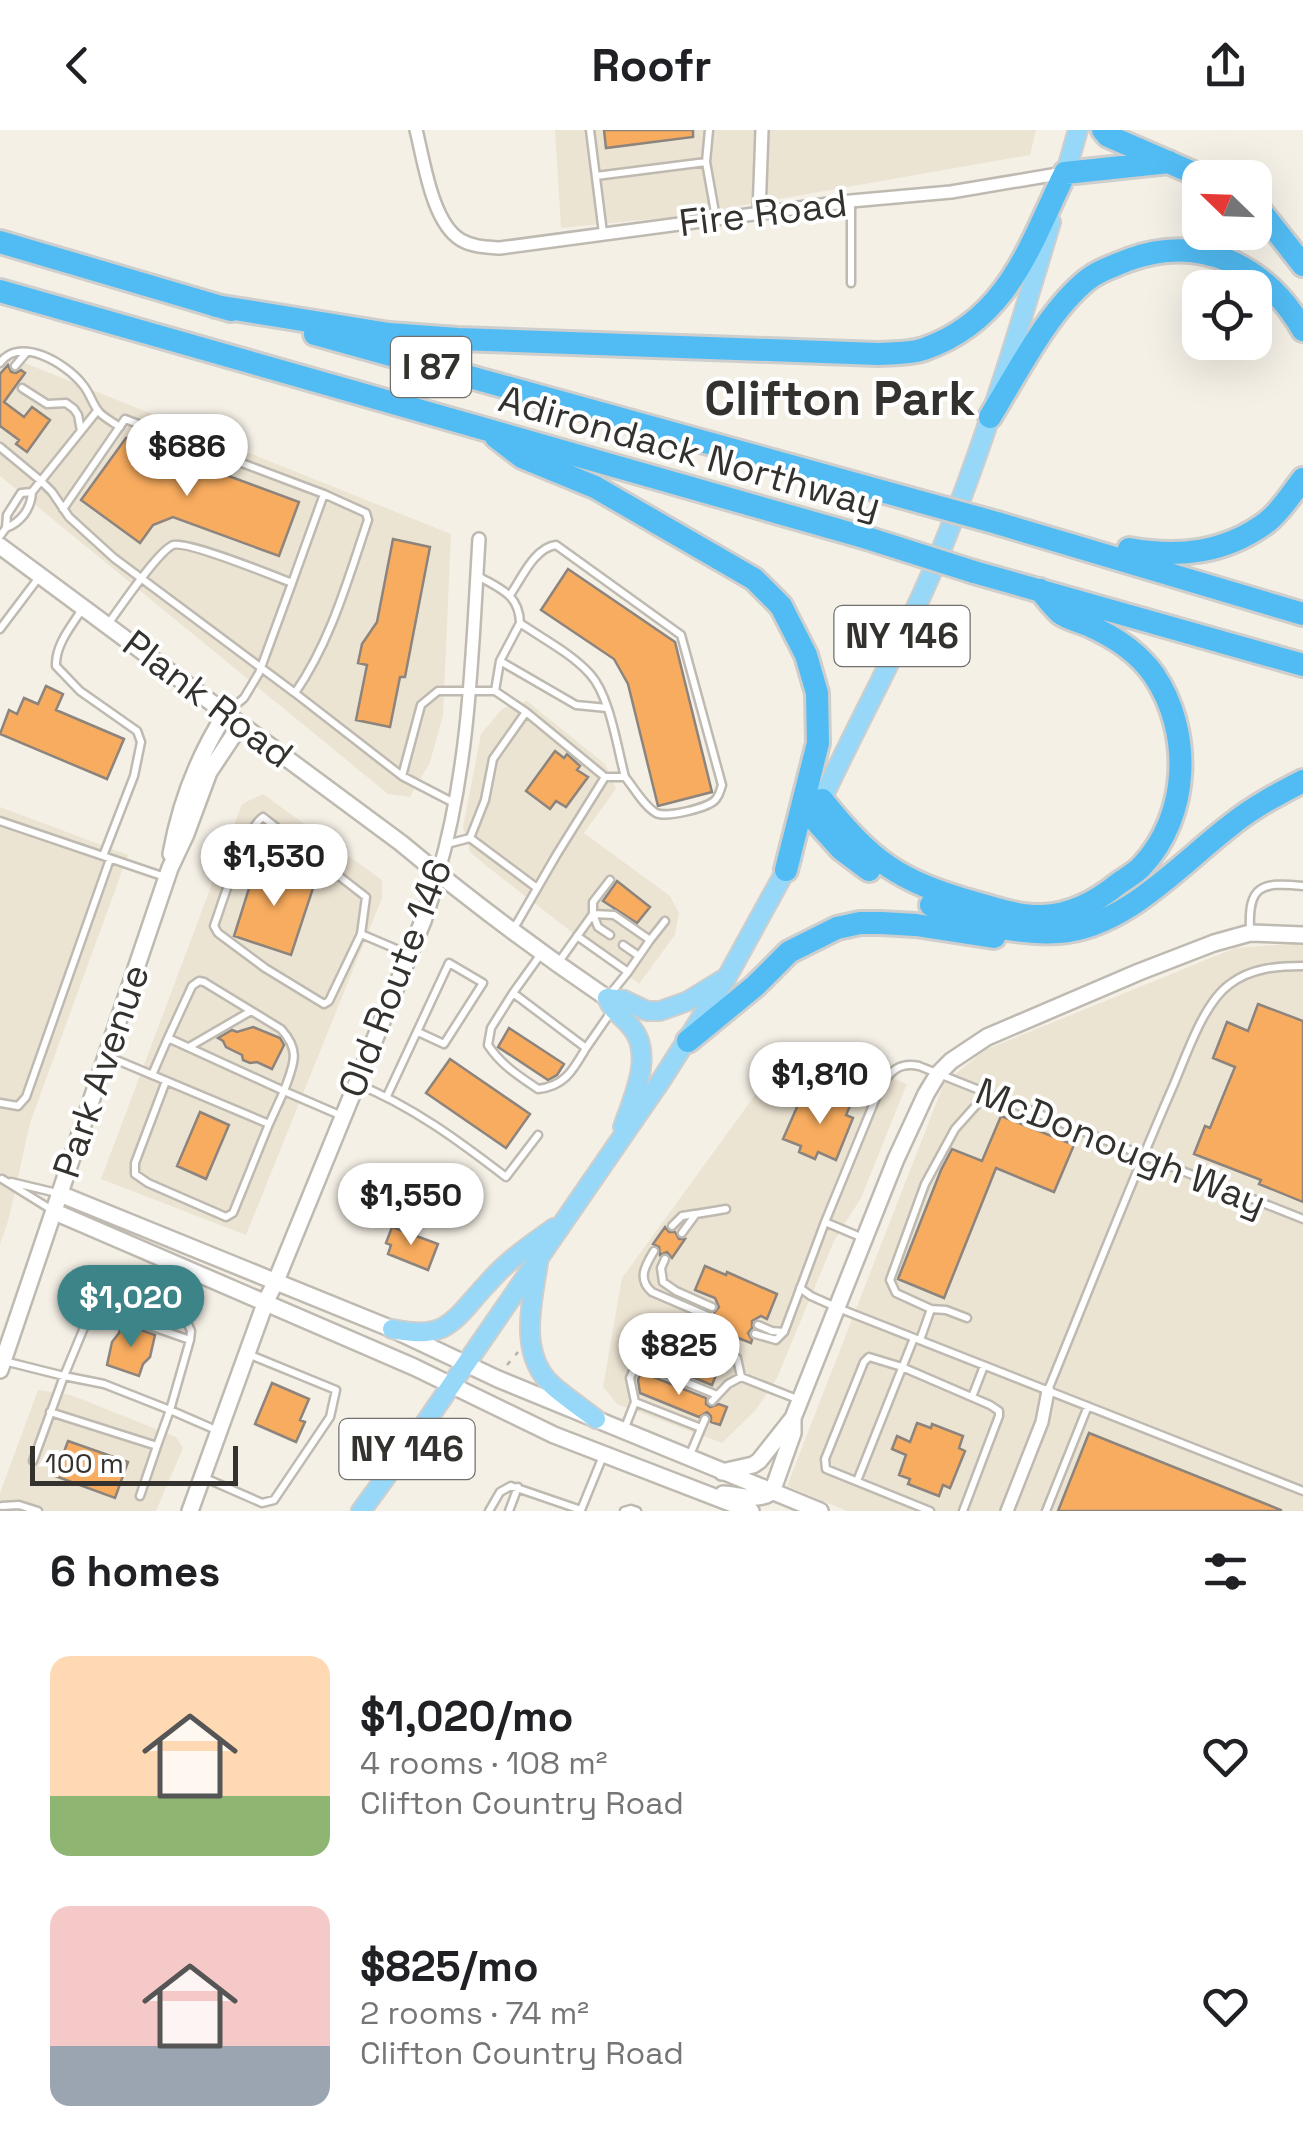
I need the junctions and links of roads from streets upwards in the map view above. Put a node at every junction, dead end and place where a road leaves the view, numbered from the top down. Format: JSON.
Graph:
{"nodes":[{"id":1,"x":416,"y":130,"type":"edge"},
{"id":2,"x":762,"y":130,"type":"edge"},
{"id":3,"x":1078,"y":130,"type":"edge"},
{"id":4,"x":1103,"y":130,"type":"edge"},
{"id":5,"x":1169,"y":162,"type":"junction"},
{"id":6,"x":1182,"y":168,"type":"edge"},
{"id":7,"x":1065,"y":173,"type":"junction"},
{"id":8,"x":758,"y":213,"type":"junction"},
{"id":9,"x":1272,"y":226,"type":"edge"},
{"id":10,"x":0,"y":242,"type":"edge"},
{"id":11,"x":1303,"y":266,"type":"edge"},
{"id":12,"x":0,"y":291,"type":"edge"},
{"id":13,"x":216,"y":306,"type":"junction"},
{"id":14,"x":1303,"y":330,"type":"edge"},
{"id":15,"x":990,"y":418,"type":"junction"},
{"id":16,"x":485,"y":429,"type":"junction"},
{"id":17,"x":1303,"y":479,"type":"edge"},
{"id":18,"x":1026,"y":530,"type":"junction"},
{"id":19,"x":479,"y":539,"type":"dead end"},
{"id":20,"x":0,"y":546,"type":"edge"},
{"id":21,"x":1040,"y":590,"type":"junction"},
{"id":22,"x":1303,"y":614,"type":"edge"},
{"id":23,"x":1303,"y":666,"type":"edge"},
{"id":24,"x":226,"y":713,"type":"junction"},
{"id":25,"x":241,"y":724,"type":"junction"},
{"id":26,"x":1303,"y":781,"type":"edge"},
{"id":27,"x":818,"y":809,"type":"junction"},
{"id":28,"x":786,"y":870,"type":"junction"},
{"id":29,"x":168,"y":873,"type":"junction"},
{"id":30,"x":438,"y":874,"type":"junction"},
{"id":31,"x":1059,"y":932,"type":"junction"},
{"id":32,"x":1303,"y":934,"type":"edge"},
{"id":33,"x":727,"y":977,"type":"junction"},
{"id":34,"x":610,"y":1004,"type":"junction"},
{"id":35,"x":688,"y":1041,"type":"junction"},
{"id":36,"x":617,"y":1144,"type":"junction"},
{"id":37,"x":60,"y":1194,"type":"junction"},
{"id":38,"x":55,"y":1212,"type":"junction"},
{"id":39,"x":563,"y":1222,"type":"junction"},
{"id":40,"x":538,"y":1259,"type":"junction"},
{"id":41,"x":276,"y":1281,"type":"junction"},
{"id":42,"x":266,"y":1302,"type":"junction"},
{"id":43,"x":392,"y":1329,"type":"junction"},
{"id":44,"x":465,"y":1364,"type":"junction"},
{"id":45,"x":2,"y":1365,"type":"edge"},
{"id":46,"x":450,"y":1386,"type":"junction"},
{"id":47,"x":1048,"y":1391,"type":"road end"},
{"id":48,"x":793,"y":1418,"type":"junction"},
{"id":49,"x":596,"y":1419,"type":"junction"},
{"id":50,"x":722,"y":1472,"type":"junction"},
{"id":51,"x":704,"y":1492,"type":"junction"},
{"id":52,"x":772,"y":1492,"type":"junction"},
{"id":53,"x":190,"y":1511,"type":"edge"},
{"id":54,"x":361,"y":1511,"type":"edge"},
{"id":55,"x":751,"y":1511,"type":"edge"},
{"id":56,"x":820,"y":1511,"type":"edge"},
{"id":57,"x":1008,"y":1511,"type":"edge"}],
"edges":[{"from":1,"to":8,"type":"street","name":"Fire Road"},
{"from":2,"to":8,"type":"street"},
{"from":3,"to":7,"type":"main road","number":"NY 146"},
{"from":4,"to":5,"type":"highway"},
{"from":5,"to":6,"type":"highway"},
{"from":5,"to":7,"type":"highway"},
{"from":7,"to":8,"type":"street","name":"Fire Road"},
{"from":7,"to":13,"type":"highway"},
{"from":7,"to":15,"type":"main road","number":"NY 146"},
{"from":9,"to":11,"type":"highway"},
{"from":10,"to":13,"type":"highway","name":"Adirondack Northway","number":"I 87"},
{"from":12,"to":16,"type":"highway","name":"Adirondack Northway","number":"I 87"},
{"from":13,"to":18,"type":"highway","name":"Adirondack Northway","number":"I 87","bridge":true},
{"from":14,"to":15,"type":"highway"},
{"from":15,"to":27,"type":"main road","number":"NY 146"},
{"from":16,"to":21,"type":"highway","name":"Adirondack Northway","number":"I 87","bridge":true},
{"from":16,"to":28,"type":"highway"},
{"from":17,"to":18,"type":"highway"},
{"from":18,"to":22,"type":"highway","name":"Adirondack Northway","number":"I 87"},
{"from":19,"to":30,"type":"street","name":"Old Route 146"},
{"from":20,"to":24,"type":"street","name":"Plank Road"},
{"from":21,"to":23,"type":"highway","name":"Adirondack Northway","number":"I 87"},
{"from":21,"to":27,"type":"highway"},
{"from":24,"to":25,"type":"street","name":"Plank Road"},
{"from":24,"to":29,"type":"street"},
{"from":25,"to":29,"type":"street","name":"Park Avenue"},
{"from":25,"to":30,"type":"street","name":"Plank Road"},
{"from":26,"to":31,"type":"highway"},
{"from":27,"to":28,"type":"main road","number":"NY 146"},
{"from":27,"to":31,"type":"highway"},
{"from":28,"to":33,"type":"main road","number":"NY 146"},
{"from":29,"to":37,"type":"street","name":"Park Avenue"},
{"from":30,"to":34,"type":"street","name":"Plank Road"},
{"from":30,"to":41,"type":"street","name":"Old Route 146"},
{"from":31,"to":35,"type":"highway"},
{"from":32,"to":48,"type":"street"},
{"from":33,"to":34,"type":"main road"},
{"from":33,"to":35,"type":"main road","number":"NY 146"},
{"from":34,"to":36,"type":"main road"},
{"from":35,"to":36,"type":"main road","number":"NY 146"},
{"from":36,"to":39,"type":"main road","number":"NY 146"},
{"from":37,"to":38,"type":"street","name":"Park Avenue"},
{"from":37,"to":41,"type":"street"},
{"from":38,"to":42,"type":"street"},
{"from":38,"to":45,"type":"street","name":"Park Avenue"},
{"from":39,"to":40,"type":"main road","number":"NY 146"},
{"from":39,"to":43,"type":"main road"},
{"from":40,"to":44,"type":"main road","number":"NY 146"},
{"from":40,"to":49,"type":"main road"},
{"from":41,"to":42,"type":"street","name":"Old Route 146"},
{"from":41,"to":43,"type":"street"},
{"from":42,"to":46,"type":"street"},
{"from":42,"to":53,"type":"street","name":"Old Route 146"},
{"from":43,"to":44,"type":"street"},
{"from":44,"to":46,"type":"main road","number":"NY 146"},
{"from":44,"to":49,"type":"street"},
{"from":46,"to":51,"type":"street"},
{"from":46,"to":54,"type":"main road","number":"NY 146"},
{"from":47,"to":57,"type":"street"},
{"from":48,"to":50,"type":"street"},
{"from":48,"to":52,"type":"street"},
{"from":49,"to":50,"type":"street"},
{"from":50,"to":52,"type":"street"},
{"from":51,"to":52,"type":"street"},
{"from":51,"to":55,"type":"street"},
{"from":52,"to":56,"type":"street"}]}
